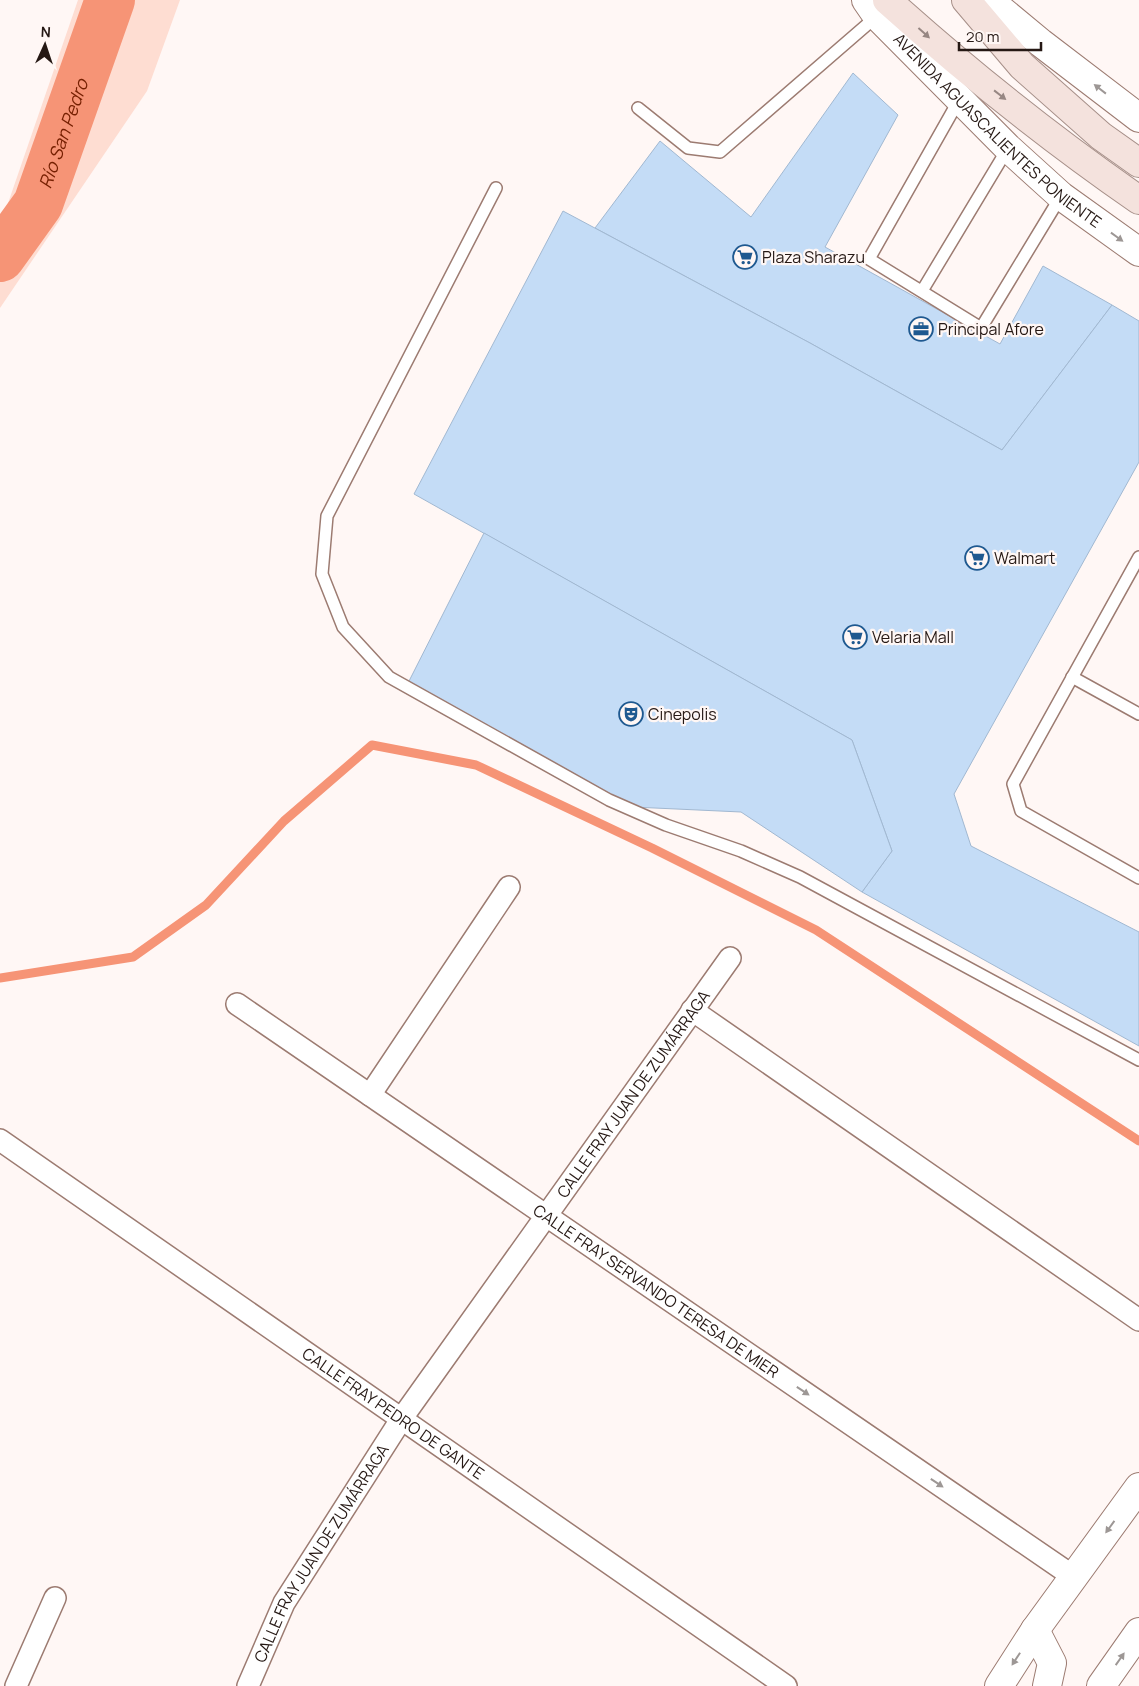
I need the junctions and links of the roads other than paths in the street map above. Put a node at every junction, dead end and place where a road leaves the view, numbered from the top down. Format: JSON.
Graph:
{"nodes":[{"id":1,"x":966,"y":0,"type":"edge"},
{"id":2,"x":990,"y":0,"type":"edge"},
{"id":3,"x":877,"y":5,"type":"edge"},
{"id":4,"x":960,"y":99,"type":"junction"},
{"id":5,"x":638,"y":108,"type":"dead end"},
{"id":6,"x":1139,"y":118,"type":"edge"},
{"id":7,"x":1008,"y":148,"type":"junction"},
{"id":8,"x":1139,"y":164,"type":"edge"},
{"id":9,"x":496,"y":188,"type":"dead end"},
{"id":10,"x":1061,"y":196,"type":"junction"},
{"id":11,"x":1139,"y":200,"type":"edge"},
{"id":12,"x":1139,"y":252,"type":"edge"},
{"id":13,"x":922,"y":291,"type":"junction"},
{"id":14,"x":1139,"y":557,"type":"edge"},
{"id":15,"x":1072,"y":677,"type":"junction"},
{"id":16,"x":1139,"y":714,"type":"edge"},
{"id":17,"x":1139,"y":878,"type":"edge"},
{"id":18,"x":509,"y":887,"type":"dead end"},
{"id":19,"x":730,"y":958,"type":"dead end"},
{"id":20,"x":237,"y":1004,"type":"dead end"},
{"id":21,"x":692,"y":1010,"type":"junction"},
{"id":22,"x":1139,"y":1060,"type":"edge"},
{"id":23,"x":370,"y":1095,"type":"junction"},
{"id":24,"x":0,"y":1140,"type":"edge"},
{"id":25,"x":546,"y":1215,"type":"junction"},
{"id":26,"x":1139,"y":1320,"type":"edge"},
{"id":27,"x":402,"y":1418,"type":"junction"},
{"id":28,"x":1139,"y":1487,"type":"edge"},
{"id":29,"x":1074,"y":1577,"type":"junction"},
{"id":30,"x":55,"y":1598,"type":"dead end"},
{"id":31,"x":1035,"y":1630,"type":"junction"},
{"id":32,"x":1139,"y":1632,"type":"edge"},
{"id":33,"x":16,"y":1686,"type":"edge"},
{"id":34,"x":248,"y":1686,"type":"edge"},
{"id":35,"x":786,"y":1686,"type":"edge"},
{"id":36,"x":999,"y":1686,"type":"edge"},
{"id":37,"x":1047,"y":1686,"type":"edge"},
{"id":38,"x":1100,"y":1686,"type":"edge"}],
"edges":[{"from":1,"to":8,"type":"main road"},
{"from":6,"to":2,"type":"street","one_way":true},
{"from":3,"to":4,"type":"street","name":"AVENIDA AGUASCALIENTES PONIENTE"},
{"from":3,"to":5,"type":"lane"},
{"from":3,"to":11,"type":"main road","name":"AVENIDA AGUASCALIENTES PONIENTE","one_way":true},
{"from":4,"to":7,"type":"street","name":"AVENIDA AGUASCALIENTES PONIENTE"},
{"from":4,"to":13,"type":"lane"},
{"from":7,"to":10,"type":"street","name":"AVENIDA AGUASCALIENTES PONIENTE"},
{"from":7,"to":13,"type":"lane"},
{"from":9,"to":22,"type":"lane"},
{"from":10,"to":12,"type":"street","name":"AVENIDA AGUASCALIENTES PONIENTE","one_way":true},
{"from":10,"to":13,"type":"lane"},
{"from":14,"to":15,"type":"lane"},
{"from":15,"to":16,"type":"lane"},
{"from":15,"to":17,"type":"lane"},
{"from":18,"to":23,"type":"street"},
{"from":19,"to":21,"type":"street","name":"CALLE FRAY JUAN DE ZUMÁRRAGA"},
{"from":20,"to":23,"type":"street","name":"CALLE FRAY SERVANDO TERESA DE MIER"},
{"from":21,"to":25,"type":"street","name":"CALLE FRAY JUAN DE ZUMÁRRAGA"},
{"from":21,"to":26,"type":"street"},
{"from":23,"to":25,"type":"street","name":"CALLE FRAY SERVANDO TERESA DE MIER"},
{"from":24,"to":27,"type":"street","name":"CALLE FRAY PEDRO DE GANTE"},
{"from":25,"to":27,"type":"street","name":"CALLE FRAY JUAN DE ZUMÁRRAGA"},
{"from":25,"to":29,"type":"street","name":"CALLE FRAY SERVANDO TERESA DE MIER","one_way":true},
{"from":27,"to":34,"type":"street","name":"CALLE FRAY JUAN DE ZUMÁRRAGA"},
{"from":27,"to":35,"type":"street","name":"CALLE FRAY PEDRO DE GANTE"},
{"from":28,"to":29,"type":"street","one_way":true},
{"from":29,"to":31,"type":"street"},
{"from":30,"to":33,"type":"street"},
{"from":31,"to":36,"type":"street","one_way":true},
{"from":31,"to":37,"type":"street"},
{"from":38,"to":32,"type":"street","one_way":true}]}
